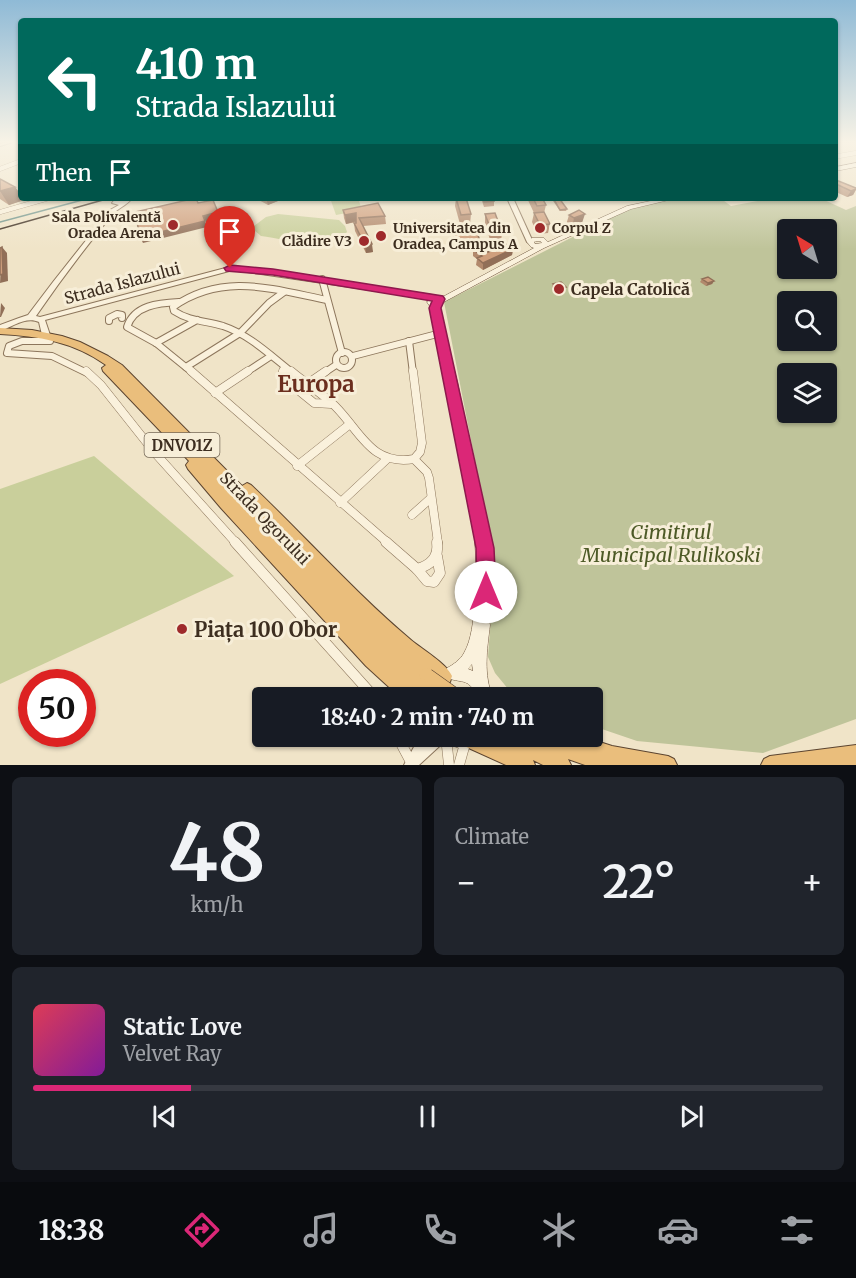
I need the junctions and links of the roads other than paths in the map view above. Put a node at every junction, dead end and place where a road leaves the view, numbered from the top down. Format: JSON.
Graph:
{"nodes":[{"id":1,"x":38,"y":201,"type":"edge"},
{"id":2,"x":511,"y":201,"type":"edge"},
{"id":3,"x":659,"y":201,"type":"edge"},
{"id":4,"x":116,"y":204,"type":"edge"},
{"id":5,"x":0,"y":205,"type":"edge"},
{"id":6,"x":3,"y":211,"type":"edge"},
{"id":7,"x":537,"y":243,"type":"junction"},
{"id":8,"x":322,"y":279,"type":"junction"},
{"id":9,"x":284,"y":292,"type":"junction"},
{"id":10,"x":327,"y":300,"type":"junction"},
{"id":11,"x":433,"y":300,"type":"junction"},
{"id":12,"x":179,"y":302,"type":"junction"},
{"id":13,"x":31,"y":317,"type":"junction"},
{"id":14,"x":40,"y":319,"type":"junction"},
{"id":15,"x":197,"y":320,"type":"junction"},
{"id":16,"x":0,"y":329,"type":"edge"},
{"id":17,"x":240,"y":333,"type":"junction"},
{"id":18,"x":441,"y":333,"type":"junction"},
{"id":19,"x":0,"y":335,"type":"edge"},
{"id":20,"x":48,"y":338,"type":"junction"},
{"id":21,"x":409,"y":341,"type":"junction"},
{"id":22,"x":156,"y":343,"type":"junction"},
{"id":23,"x":342,"y":353,"type":"junction"},
{"id":24,"x":271,"y":356,"type":"junction"},
{"id":25,"x":353,"y":356,"type":"junction"},
{"id":26,"x":336,"y":365,"type":"junction"},
{"id":27,"x":284,"y":366,"type":"junction"},
{"id":28,"x":186,"y":367,"type":"junction"},
{"id":29,"x":307,"y":384,"type":"junction"},
{"id":30,"x":215,"y":393,"type":"junction"},
{"id":31,"x":333,"y":404,"type":"junction"},
{"id":32,"x":350,"y":424,"type":"junction"},
{"id":33,"x":172,"y":429,"type":"junction"},
{"id":34,"x":387,"y":459,"type":"junction"},
{"id":35,"x":414,"y":459,"type":"junction"},
{"id":36,"x":297,"y":466,"type":"junction"},
{"id":37,"x":431,"y":498,"type":"junction"},
{"id":38,"x":340,"y":503,"type":"junction"},
{"id":39,"x":411,"y":515,"type":"dead end"},
{"id":40,"x":478,"y":522,"type":"junction"},
{"id":41,"x":437,"y":556,"type":"junction"},
{"id":42,"x":417,"y":569,"type":"junction"},
{"id":43,"x":449,"y":674,"type":"junction"},
{"id":44,"x":365,"y":687,"type":"edge"},
{"id":45,"x":420,"y":687,"type":"edge"},
{"id":46,"x":434,"y":687,"type":"edge"},
{"id":47,"x":479,"y":687,"type":"edge"},
{"id":48,"x":482,"y":687,"type":"edge"},
{"id":49,"x":404,"y":747,"type":"edge"},
{"id":50,"x":422,"y":747,"type":"edge"},
{"id":51,"x":429,"y":747,"type":"edge"},
{"id":52,"x":447,"y":747,"type":"edge"},
{"id":53,"x":466,"y":747,"type":"edge"},
{"id":54,"x":487,"y":747,"type":"edge"},
{"id":55,"x":524,"y":747,"type":"edge"},
{"id":56,"x":559,"y":747,"type":"edge"},
{"id":57,"x":587,"y":747,"type":"edge"},
{"id":58,"x":856,"y":756,"type":"edge"},
{"id":59,"x":413,"y":763,"type":"edge"},
{"id":60,"x":450,"y":765,"type":"edge"},
{"id":61,"x":459,"y":765,"type":"edge"},
{"id":62,"x":526,"y":765,"type":"edge"},
{"id":63,"x":562,"y":765,"type":"edge"},
{"id":64,"x":609,"y":765,"type":"edge"},
{"id":65,"x":668,"y":765,"type":"edge"},
{"id":66,"x":770,"y":765,"type":"edge"},
{"id":67,"x":835,"y":765,"type":"edge"}],
"edges":[{"from":1,"to":6,"type":"street"},
{"from":2,"to":7,"type":"street"},
{"from":3,"to":7,"type":"main road"},
{"from":4,"to":13,"type":"street"},
{"from":5,"to":6,"type":"street"},
{"from":7,"to":11,"type":"main road"},
{"from":8,"to":10,"type":"street"},
{"from":8,"to":11,"type":"street","name":"Strada Islazului"},
{"from":8,"to":14,"type":"street","name":"Strada Islazului"},
{"from":9,"to":10,"type":"street"},
{"from":9,"to":12,"type":"street"},
{"from":9,"to":17,"type":"street"},
{"from":10,"to":23,"type":"street"},
{"from":11,"to":18,"type":"main road"},
{"from":12,"to":15,"type":"street"},
{"from":12,"to":22,"type":"street"},
{"from":13,"to":14,"type":"street"},
{"from":13,"to":16,"type":"street"},
{"from":14,"to":20,"type":"street"},
{"from":15,"to":17,"type":"street"},
{"from":15,"to":22,"type":"street"},
{"from":16,"to":20,"type":"highway","name":"Strada Ogorului","number":"DNVO1Z"},
{"from":17,"to":24,"type":"street"},
{"from":17,"to":28,"type":"street"},
{"from":18,"to":21,"type":"street"},
{"from":18,"to":40,"type":"main road"},
{"from":19,"to":20,"type":"highway","name":"Strada Ogorului","number":"DNVO1Z"},
{"from":20,"to":33,"type":"highway","name":"Strada Ogorului","number":"DNVO1Z"},
{"from":20,"to":44,"type":"street"},
{"from":21,"to":25,"type":"street"},
{"from":21,"to":35,"type":"street"},
{"from":22,"to":28,"type":"street"},
{"from":23,"to":25,"type":"street"},
{"from":23,"to":26,"type":"street"},
{"from":24,"to":27,"type":"street"},
{"from":24,"to":30,"type":"street"},
{"from":25,"to":26,"type":"street"},
{"from":26,"to":29,"type":"street"},
{"from":27,"to":29,"type":"street"},
{"from":27,"to":31,"type":"street"},
{"from":28,"to":30,"type":"street"},
{"from":29,"to":31,"type":"street"},
{"from":30,"to":36,"type":"street"},
{"from":31,"to":32,"type":"street"},
{"from":32,"to":34,"type":"street"},
{"from":32,"to":36,"type":"street"},
{"from":33,"to":43,"type":"highway"},
{"from":33,"to":45,"type":"highway","name":"Strada Ogorului","number":"DNVO1Z"},
{"from":34,"to":35,"type":"street"},
{"from":34,"to":38,"type":"street"},
{"from":35,"to":37,"type":"street"},
{"from":36,"to":38,"type":"street"},
{"from":37,"to":39,"type":"street"},
{"from":37,"to":41,"type":"street"},
{"from":38,"to":42,"type":"street"},
{"from":40,"to":43,"type":"main road"},
{"from":40,"to":48,"type":"main road"},
{"from":41,"to":42,"type":"street"},
{"from":41,"to":42,"type":"street"},
{"from":43,"to":46,"type":"main road"},
{"from":43,"to":47,"type":"main road"},
{"from":49,"to":59,"type":"street"},
{"from":50,"to":59,"type":"street"},
{"from":51,"to":59,"type":"street"},
{"from":52,"to":60,"type":"street"},
{"from":53,"to":61,"type":"street"},
{"from":54,"to":62,"type":"highway"},
{"from":55,"to":63,"type":"highway"},
{"from":56,"to":64,"type":"highway"},
{"from":57,"to":65,"type":"highway"},
{"from":58,"to":66,"type":"highway"},
{"from":58,"to":67,"type":"highway"}]}
